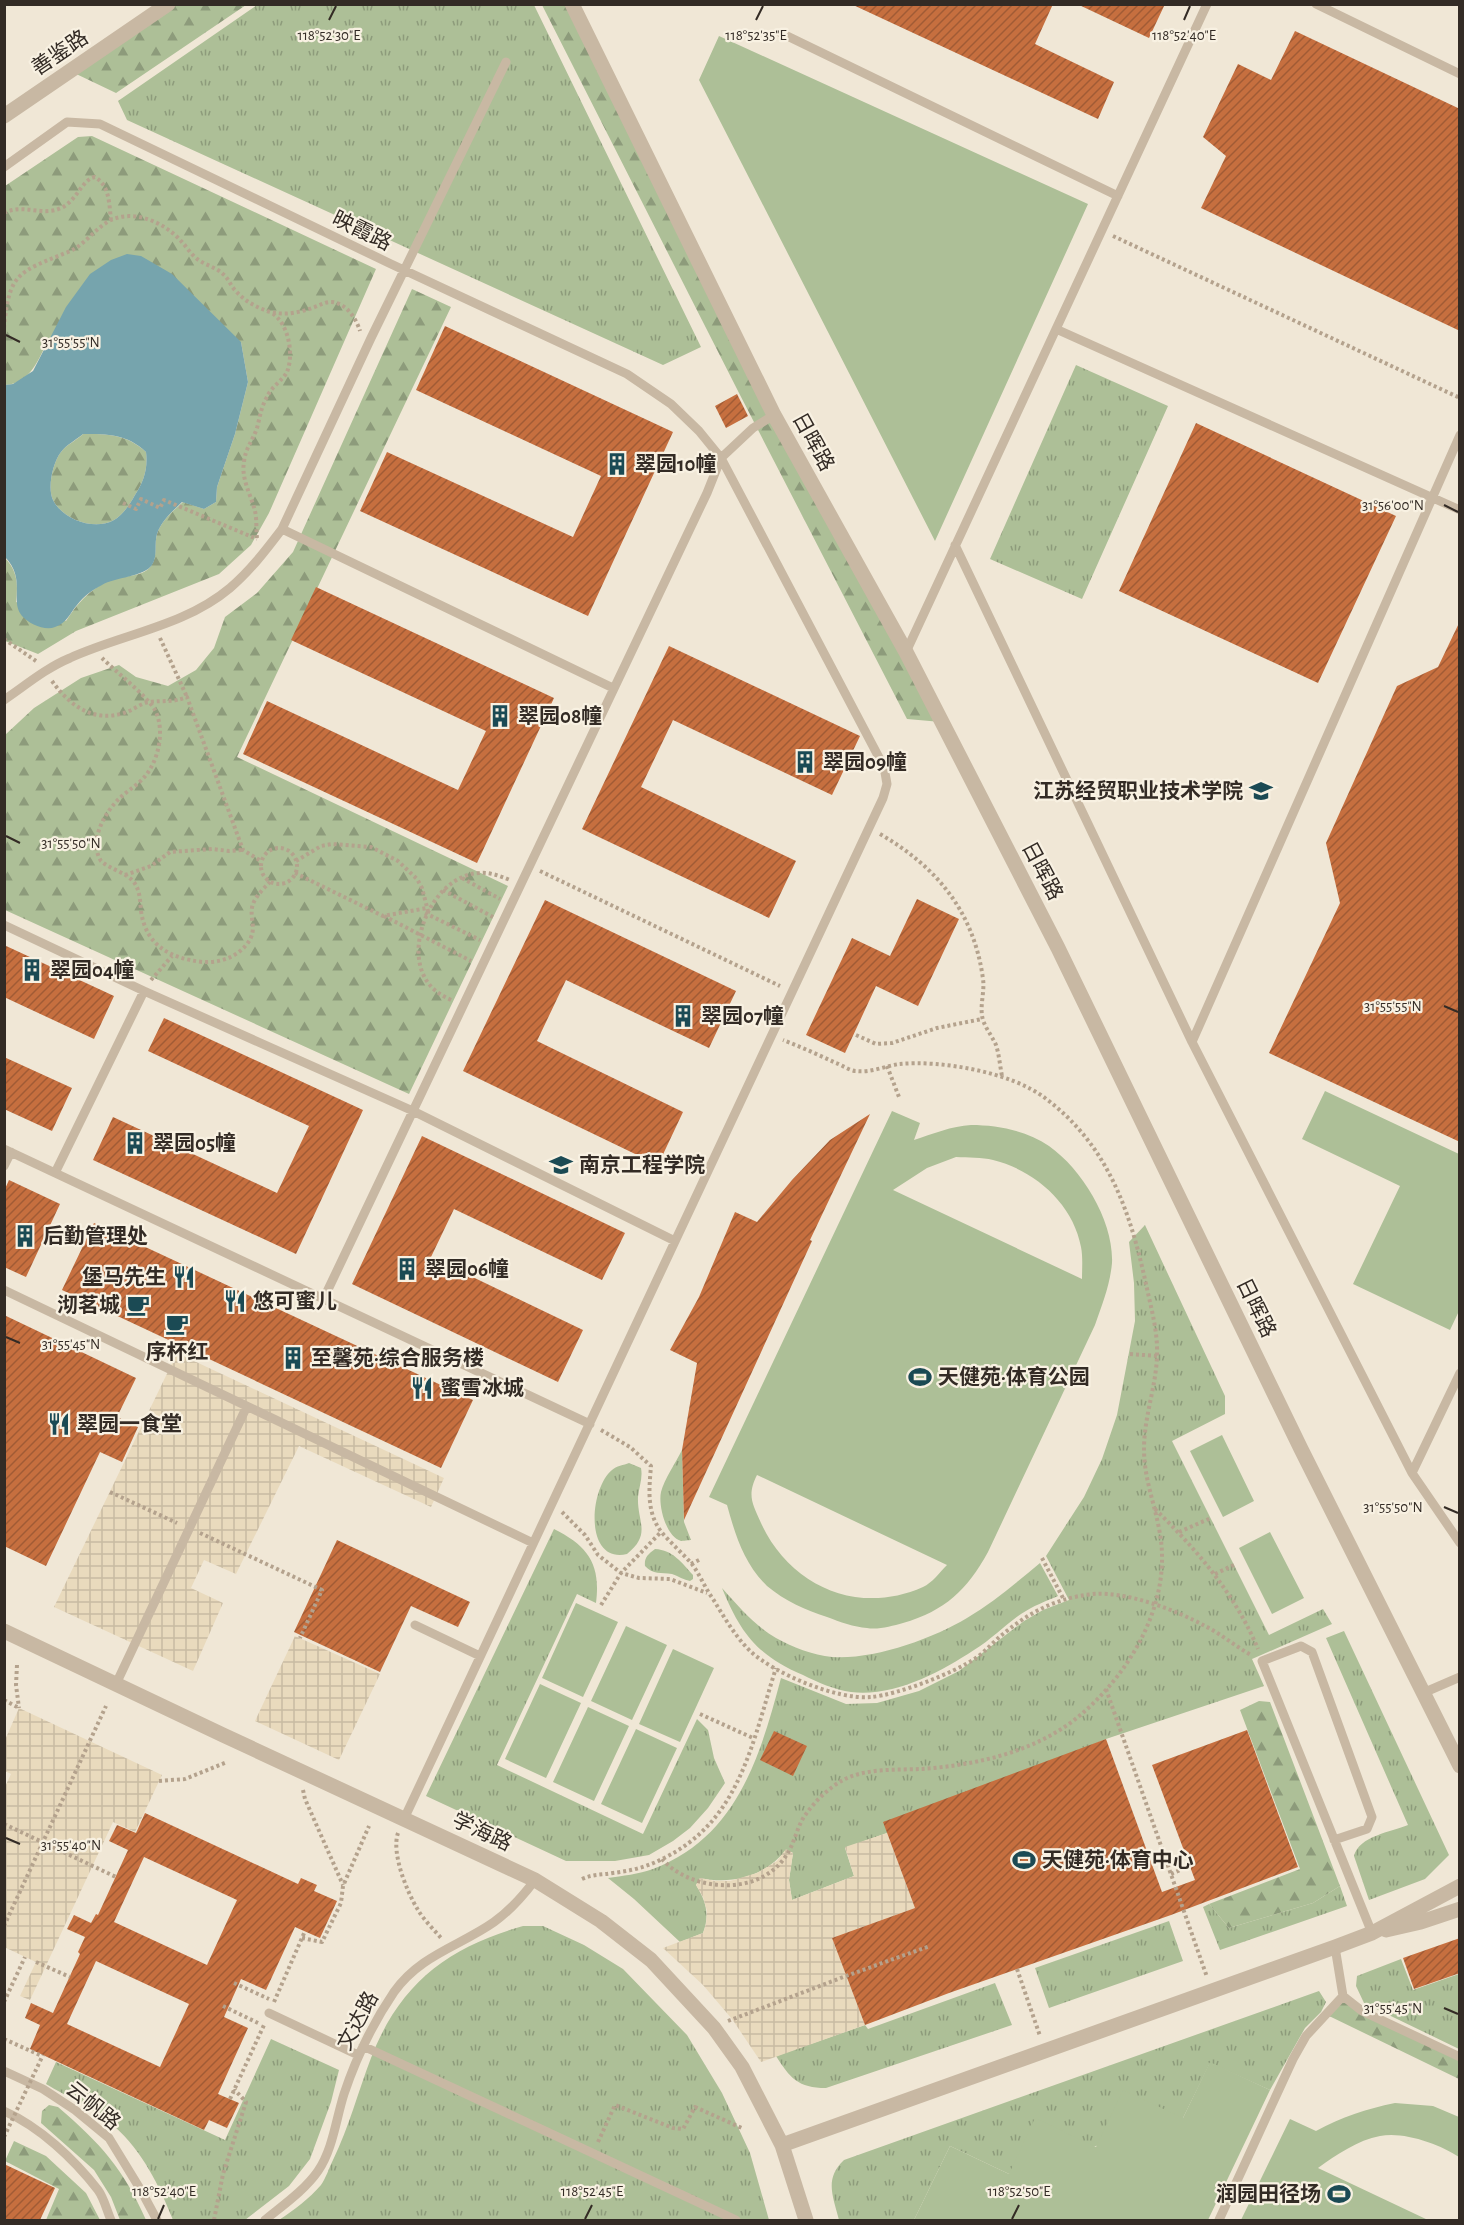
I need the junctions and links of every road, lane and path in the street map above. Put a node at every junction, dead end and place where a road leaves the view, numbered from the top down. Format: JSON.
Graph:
{"nodes":[{"id":1,"x":168,"y":4,"type":"edge"},
{"id":2,"x":572,"y":4,"type":"edge"},
{"id":3,"x":1207,"y":4,"type":"edge"},
{"id":4,"x":1316,"y":4,"type":"edge"},
{"id":5,"x":782,"y":33,"type":"dead end"},
{"id":6,"x":506,"y":62,"type":"dead end"},
{"id":7,"x":1460,"y":74,"type":"edge"},
{"id":8,"x":4,"y":116,"type":"edge"},
{"id":9,"x":4,"y":167,"type":"edge"},
{"id":10,"x":1118,"y":196,"type":"junction"},
{"id":11,"x":4,"y":213,"type":"edge"},
{"id":12,"x":111,"y":220,"type":"junction"},
{"id":13,"x":1102,"y":230,"type":"junction"},
{"id":14,"x":403,"y":270,"type":"junction"},
{"id":15,"x":270,"y":312,"type":"junction"},
{"id":16,"x":4,"y":328,"type":"edge"},
{"id":17,"x":1056,"y":329,"type":"junction"},
{"id":18,"x":371,"y":338,"type":"junction"},
{"id":19,"x":1460,"y":398,"type":"edge"},
{"id":20,"x":774,"y":415,"type":"junction"},
{"id":21,"x":1460,"y":435,"type":"edge"},
{"id":22,"x":721,"y":458,"type":"junction"},
{"id":23,"x":1432,"y":497,"type":"junction"},
{"id":24,"x":123,"y":503,"type":"dead end"},
{"id":25,"x":1460,"y":510,"type":"edge"},
{"id":26,"x":282,"y":530,"type":"junction"},
{"id":27,"x":257,"y":539,"type":"junction"},
{"id":28,"x":955,"y":545,"type":"junction"},
{"id":29,"x":265,"y":552,"type":"junction"},
{"id":30,"x":155,"y":628,"type":"junction"},
{"id":31,"x":4,"y":639,"type":"edge"},
{"id":32,"x":93,"y":649,"type":"junction"},
{"id":33,"x":906,"y":652,"type":"junction"},
{"id":34,"x":46,"y":671,"type":"junction"},
{"id":35,"x":614,"y":688,"type":"junction"},
{"id":36,"x":187,"y":697,"type":"junction"},
{"id":37,"x":4,"y":700,"type":"edge"},
{"id":38,"x":148,"y":702,"type":"junction"},
{"id":39,"x":869,"y":827,"type":"junction"},
{"id":40,"x":243,"y":850,"type":"junction"},
{"id":41,"x":261,"y":861,"type":"junction"},
{"id":42,"x":296,"y":861,"type":"junction"},
{"id":43,"x":529,"y":866,"type":"junction"},
{"id":44,"x":296,"y":873,"type":"junction"},
{"id":45,"x":124,"y":875,"type":"junction"},
{"id":46,"x":462,"y":878,"type":"junction"},
{"id":47,"x":270,"y":882,"type":"junction"},
{"id":48,"x":521,"y":884,"type":"junction"},
{"id":49,"x":443,"y":890,"type":"junction"},
{"id":50,"x":511,"y":905,"type":"junction"},
{"id":51,"x":427,"y":911,"type":"junction"},
{"id":52,"x":383,"y":916,"type":"junction"},
{"id":53,"x":503,"y":922,"type":"junction"},
{"id":54,"x":4,"y":925,"type":"edge"},
{"id":55,"x":492,"y":945,"type":"junction"},
{"id":56,"x":172,"y":956,"type":"junction"},
{"id":57,"x":482,"y":966,"type":"junction"},
{"id":58,"x":144,"y":991,"type":"junction"},
{"id":59,"x":792,"y":992,"type":"junction"},
{"id":60,"x":463,"y":1006,"type":"junction"},
{"id":61,"x":982,"y":1019,"type":"junction"},
{"id":62,"x":772,"y":1035,"type":"junction"},
{"id":63,"x":856,"y":1035,"type":"dead end"},
{"id":64,"x":1192,"y":1042,"type":"junction"},
{"id":65,"x":887,"y":1066,"type":"junction"},
{"id":66,"x":1002,"y":1076,"type":"junction"},
{"id":67,"x":899,"y":1097,"type":"dead end"},
{"id":68,"x":413,"y":1111,"type":"junction"},
{"id":69,"x":8,"y":1150,"type":"edge"},
{"id":70,"x":4,"y":1166,"type":"edge"},
{"id":71,"x":55,"y":1173,"type":"junction"},
{"id":72,"x":675,"y":1241,"type":"junction"},
{"id":73,"x":4,"y":1290,"type":"edge"},
{"id":74,"x":324,"y":1298,"type":"junction"},
{"id":75,"x":1130,"y":1354,"type":"dead end"},
{"id":76,"x":1157,"y":1356,"type":"junction"},
{"id":77,"x":1460,"y":1373,"type":"edge"},
{"id":78,"x":247,"y":1406,"type":"junction"},
{"id":79,"x":590,"y":1424,"type":"junction"},
{"id":80,"x":1412,"y":1473,"type":"junction"},
{"id":81,"x":110,"y":1492,"type":"dead end"},
{"id":82,"x":552,"y":1503,"type":"junction"},
{"id":83,"x":1154,"y":1508,"type":"junction"},
{"id":84,"x":1210,"y":1518,"type":"dead end"},
{"id":85,"x":189,"y":1528,"type":"junction"},
{"id":86,"x":662,"y":1532,"type":"junction"},
{"id":87,"x":1179,"y":1532,"type":"junction"},
{"id":88,"x":533,"y":1543,"type":"junction"},
{"id":89,"x":1460,"y":1543,"type":"edge"},
{"id":90,"x":1042,"y":1558,"type":"dead end"},
{"id":91,"x":701,"y":1559,"type":"dead end"},
{"id":92,"x":691,"y":1564,"type":"junction"},
{"id":93,"x":1234,"y":1564,"type":"dead end"},
{"id":94,"x":621,"y":1573,"type":"junction"},
{"id":95,"x":1215,"y":1574,"type":"junction"},
{"id":96,"x":709,"y":1593,"type":"junction"},
{"id":97,"x":1063,"y":1598,"type":"junction"},
{"id":98,"x":601,"y":1605,"type":"dead end"},
{"id":99,"x":1155,"y":1605,"type":"junction"},
{"id":100,"x":415,"y":1625,"type":"dead end"},
{"id":101,"x":4,"y":1631,"type":"edge"},
{"id":102,"x":300,"y":1638,"type":"dead end"},
{"id":103,"x":480,"y":1656,"type":"junction"},
{"id":104,"x":1262,"y":1661,"type":"junction"},
{"id":105,"x":17,"y":1665,"type":"dead end"},
{"id":106,"x":776,"y":1668,"type":"junction"},
{"id":107,"x":1460,"y":1677,"type":"edge"},
{"id":108,"x":116,"y":1684,"type":"junction"},
{"id":109,"x":1106,"y":1689,"type":"junction"},
{"id":110,"x":1423,"y":1693,"type":"junction"},
{"id":111,"x":4,"y":1700,"type":"edge"},
{"id":112,"x":106,"y":1706,"type":"dead end"},
{"id":113,"x":700,"y":1714,"type":"dead end"},
{"id":114,"x":753,"y":1738,"type":"junction"},
{"id":115,"x":227,"y":1762,"type":"dead end"},
{"id":116,"x":1460,"y":1766,"type":"edge"},
{"id":117,"x":299,"y":1769,"type":"junction"},
{"id":118,"x":159,"y":1781,"type":"dead end"},
{"id":119,"x":404,"y":1819,"type":"junction"},
{"id":120,"x":4,"y":1824,"type":"edge"},
{"id":121,"x":369,"y":1826,"type":"dead end"},
{"id":122,"x":1335,"y":1840,"type":"junction"},
{"id":123,"x":43,"y":1842,"type":"junction"},
{"id":124,"x":662,"y":1859,"type":"junction"},
{"id":125,"x":1190,"y":1866,"type":"dead end"},
{"id":126,"x":1171,"y":1874,"type":"junction"},
{"id":127,"x":116,"y":1877,"type":"dead end"},
{"id":128,"x":582,"y":1879,"type":"dead end"},
{"id":129,"x":535,"y":1880,"type":"junction"},
{"id":130,"x":343,"y":1886,"type":"junction"},
{"id":131,"x":1460,"y":1886,"type":"edge"},
{"id":132,"x":1460,"y":1909,"type":"edge"},
{"id":133,"x":4,"y":1926,"type":"edge"},
{"id":134,"x":1372,"y":1933,"type":"junction"},
{"id":135,"x":302,"y":1938,"type":"dead end"},
{"id":136,"x":930,"y":1946,"type":"dead end"},
{"id":137,"x":448,"y":1947,"type":"junction"},
{"id":138,"x":1335,"y":1947,"type":"junction"},
{"id":139,"x":26,"y":1957,"type":"dead end"},
{"id":140,"x":36,"y":1962,"type":"dead end"},
{"id":141,"x":1017,"y":1969,"type":"dead end"},
{"id":142,"x":70,"y":1977,"type":"dead end"},
{"id":143,"x":234,"y":1983,"type":"dead end"},
{"id":144,"x":1212,"y":1992,"type":"junction"},
{"id":145,"x":1343,"y":1996,"type":"junction"},
{"id":146,"x":274,"y":2001,"type":"dead end"},
{"id":147,"x":4,"y":2002,"type":"edge"},
{"id":148,"x":223,"y":2006,"type":"dead end"},
{"id":149,"x":269,"y":2013,"type":"dead end"},
{"id":150,"x":264,"y":2025,"type":"dead end"},
{"id":151,"x":714,"y":2028,"type":"junction"},
{"id":152,"x":4,"y":2039,"type":"edge"},
{"id":153,"x":361,"y":2050,"type":"junction"},
{"id":154,"x":1045,"y":2051,"type":"junction"},
{"id":155,"x":1460,"y":2057,"type":"edge"},
{"id":156,"x":4,"y":2071,"type":"edge"},
{"id":157,"x":234,"y":2089,"type":"dead end"},
{"id":158,"x":4,"y":2111,"type":"edge"},
{"id":159,"x":744,"y":2129,"type":"dead end"},
{"id":160,"x":4,"y":2137,"type":"edge"},
{"id":161,"x":782,"y":2145,"type":"junction"},
{"id":162,"x":592,"y":2153,"type":"junction"},
{"id":163,"x":111,"y":2220,"type":"edge"},
{"id":164,"x":157,"y":2220,"type":"edge"},
{"id":165,"x":214,"y":2220,"type":"edge"},
{"id":166,"x":265,"y":2220,"type":"edge"},
{"id":167,"x":736,"y":2220,"type":"edge"},
{"id":168,"x":806,"y":2220,"type":"edge"},
{"id":169,"x":1220,"y":2220,"type":"edge"}],
"edges":[{"from":1,"to":8,"type":"street","name":"善鉴路"},
{"from":2,"to":20,"type":"street","name":"日晖路"},
{"from":3,"to":10,"type":"lane"},
{"from":4,"to":7,"type":"lane"},
{"from":5,"to":10,"type":"lane"},
{"from":6,"to":14,"type":"lane"},
{"from":9,"to":14,"type":"lane","name":"映霞路"},
{"from":10,"to":13,"type":"lane"},
{"from":11,"to":12,"type":"path"},
{"from":12,"to":15,"type":"path"},
{"from":12,"to":16,"type":"path"},
{"from":13,"to":17,"type":"lane"},
{"from":13,"to":19,"type":"path"},
{"from":14,"to":18,"type":"lane"},
{"from":14,"to":22,"type":"lane","name":"映霞路"},
{"from":15,"to":18,"type":"path"},
{"from":15,"to":27,"type":"path"},
{"from":17,"to":23,"type":"lane"},
{"from":17,"to":28,"type":"lane"},
{"from":18,"to":26,"type":"lane"},
{"from":20,"to":22,"type":"lane"},
{"from":20,"to":33,"type":"street","name":"日晖路"},
{"from":21,"to":23,"type":"lane"},
{"from":22,"to":35,"type":"lane"},
{"from":22,"to":39,"type":"lane","name":"映霞路"},
{"from":23,"to":25,"type":"lane"},
{"from":23,"to":64,"type":"lane"},
{"from":24,"to":27,"type":"path"},
{"from":26,"to":29,"type":"lane"},
{"from":26,"to":35,"type":"lane"},
{"from":27,"to":29,"type":"path"},
{"from":28,"to":33,"type":"lane"},
{"from":28,"to":64,"type":"lane"},
{"from":29,"to":30,"type":"lane"},
{"from":30,"to":32,"type":"lane"},
{"from":30,"to":36,"type":"path"},
{"from":31,"to":34,"type":"path"},
{"from":32,"to":34,"type":"lane"},
{"from":32,"to":38,"type":"path"},
{"from":33,"to":110,"type":"street","name":"日晖路"},
{"from":34,"to":37,"type":"lane"},
{"from":34,"to":38,"type":"path"},
{"from":35,"to":43,"type":"lane"},
{"from":36,"to":38,"type":"path"},
{"from":36,"to":40,"type":"path"},
{"from":38,"to":45,"type":"path"},
{"from":39,"to":59,"type":"lane","name":"映霞路"},
{"from":39,"to":61,"type":"path"},
{"from":40,"to":41,"type":"path"},
{"from":40,"to":45,"type":"path"},
{"from":41,"to":42,"type":"path"},
{"from":41,"to":47,"type":"path"},
{"from":42,"to":44,"type":"path"},
{"from":42,"to":51,"type":"path"},
{"from":43,"to":48,"type":"lane"},
{"from":43,"to":59,"type":"path"},
{"from":44,"to":47,"type":"path"},
{"from":44,"to":52,"type":"path"},
{"from":45,"to":56,"type":"path"},
{"from":46,"to":48,"type":"path"},
{"from":46,"to":49,"type":"path"},
{"from":46,"to":50,"type":"path"},
{"from":47,"to":56,"type":"path"},
{"from":48,"to":50,"type":"lane"},
{"from":49,"to":51,"type":"path"},
{"from":49,"to":53,"type":"path"},
{"from":50,"to":53,"type":"lane"},
{"from":51,"to":52,"type":"path"},
{"from":51,"to":55,"type":"path"},
{"from":51,"to":60,"type":"path"},
{"from":52,"to":57,"type":"path"},
{"from":53,"to":55,"type":"lane"},
{"from":54,"to":58,"type":"lane"},
{"from":55,"to":57,"type":"lane"},
{"from":56,"to":58,"type":"path"},
{"from":57,"to":60,"type":"lane"},
{"from":58,"to":68,"type":"lane"},
{"from":58,"to":71,"type":"lane"},
{"from":59,"to":62,"type":"lane","name":"映霞路"},
{"from":60,"to":68,"type":"lane"},
{"from":61,"to":63,"type":"path"},
{"from":61,"to":66,"type":"path"},
{"from":62,"to":65,"type":"path"},
{"from":62,"to":72,"type":"lane","name":"映霞路"},
{"from":64,"to":80,"type":"lane"},
{"from":65,"to":66,"type":"path"},
{"from":65,"to":67,"type":"path"},
{"from":66,"to":76,"type":"path"},
{"from":68,"to":72,"type":"lane"},
{"from":68,"to":74,"type":"lane"},
{"from":69,"to":70,"type":"lane"},
{"from":69,"to":71,"type":"lane"},
{"from":71,"to":74,"type":"lane"},
{"from":72,"to":79,"type":"lane","name":"映霞路"},
{"from":73,"to":78,"type":"lane"},
{"from":74,"to":79,"type":"lane"},
{"from":75,"to":76,"type":"path"},
{"from":76,"to":83,"type":"path"},
{"from":77,"to":80,"type":"lane"},
{"from":78,"to":85,"type":"lane"},
{"from":78,"to":88,"type":"lane"},
{"from":79,"to":82,"type":"lane","name":"映霞路"},
{"from":79,"to":86,"type":"path"},
{"from":80,"to":89,"type":"lane"},
{"from":81,"to":85,"type":"path"},
{"from":82,"to":88,"type":"lane","name":"映霞路"},
{"from":82,"to":94,"type":"path"},
{"from":83,"to":87,"type":"path"},
{"from":83,"to":99,"type":"path"},
{"from":84,"to":87,"type":"path"},
{"from":85,"to":102,"type":"path"},
{"from":85,"to":108,"type":"lane"},
{"from":86,"to":92,"type":"path"},
{"from":86,"to":94,"type":"path"},
{"from":87,"to":95,"type":"path"},
{"from":88,"to":103,"type":"lane","name":"映霞路"},
{"from":90,"to":97,"type":"path"},
{"from":91,"to":92,"type":"path"},
{"from":92,"to":96,"type":"path"},
{"from":93,"to":95,"type":"path"},
{"from":94,"to":96,"type":"path"},
{"from":94,"to":98,"type":"path"},
{"from":95,"to":104,"type":"path"},
{"from":96,"to":106,"type":"path"},
{"from":97,"to":99,"type":"path"},
{"from":97,"to":106,"type":"path"},
{"from":99,"to":104,"type":"path"},
{"from":99,"to":109,"type":"path"},
{"from":100,"to":103,"type":"lane"},
{"from":101,"to":108,"type":"street","name":"学海路"},
{"from":103,"to":119,"type":"lane","name":"映霞路"},
{"from":104,"to":122,"type":"lane"},
{"from":104,"to":122,"type":"lane"},
{"from":105,"to":111,"type":"path"},
{"from":106,"to":114,"type":"path"},
{"from":107,"to":110,"type":"lane"},
{"from":108,"to":117,"type":"street","name":"学海路"},
{"from":109,"to":124,"type":"path"},
{"from":109,"to":126,"type":"path"},
{"from":110,"to":116,"type":"street","name":"日晖路"},
{"from":112,"to":123,"type":"path"},
{"from":113,"to":114,"type":"path"},
{"from":114,"to":124,"type":"path"},
{"from":115,"to":118,"type":"path"},
{"from":117,"to":119,"type":"street","name":"学海路"},
{"from":117,"to":130,"type":"path"},
{"from":119,"to":129,"type":"street","name":"学海路"},
{"from":119,"to":137,"type":"path"},
{"from":120,"to":123,"type":"path"},
{"from":121,"to":130,"type":"path"},
{"from":122,"to":134,"type":"lane"},
{"from":123,"to":127,"type":"path"},
{"from":123,"to":133,"type":"path"},
{"from":124,"to":128,"type":"path"},
{"from":125,"to":126,"type":"path"},
{"from":126,"to":144,"type":"path"},
{"from":129,"to":137,"type":"lane","name":"文达路"},
{"from":129,"to":151,"type":"street","name":"学海路"},
{"from":130,"to":135,"type":"path"},
{"from":131,"to":134,"type":"street"},
{"from":132,"to":134,"type":"street"},
{"from":134,"to":138,"type":"street"},
{"from":136,"to":151,"type":"path"},
{"from":137,"to":153,"type":"lane","name":"文达路"},
{"from":138,"to":144,"type":"street"},
{"from":138,"to":145,"type":"lane"},
{"from":139,"to":147,"type":"path"},
{"from":140,"to":142,"type":"path"},
{"from":141,"to":154,"type":"path"},
{"from":143,"to":146,"type":"path"},
{"from":144,"to":154,"type":"street"},
{"from":145,"to":155,"type":"lane"},
{"from":145,"to":169,"type":"lane"},
{"from":148,"to":150,"type":"path"},
{"from":149,"to":153,"type":"lane"},
{"from":151,"to":161,"type":"street","name":"学海路"},
{"from":152,"to":160,"type":"path","bridge":true},
{"from":153,"to":162,"type":"lane"},
{"from":153,"to":166,"type":"lane","name":"文达路"},
{"from":154,"to":161,"type":"street"},
{"from":156,"to":164,"type":"lane","name":"云帆路"},
{"from":157,"to":165,"type":"path"},
{"from":158,"to":163,"type":"lane"},
{"from":159,"to":162,"type":"path"},
{"from":161,"to":168,"type":"street","name":"学海路"},
{"from":162,"to":167,"type":"lane"}]}
